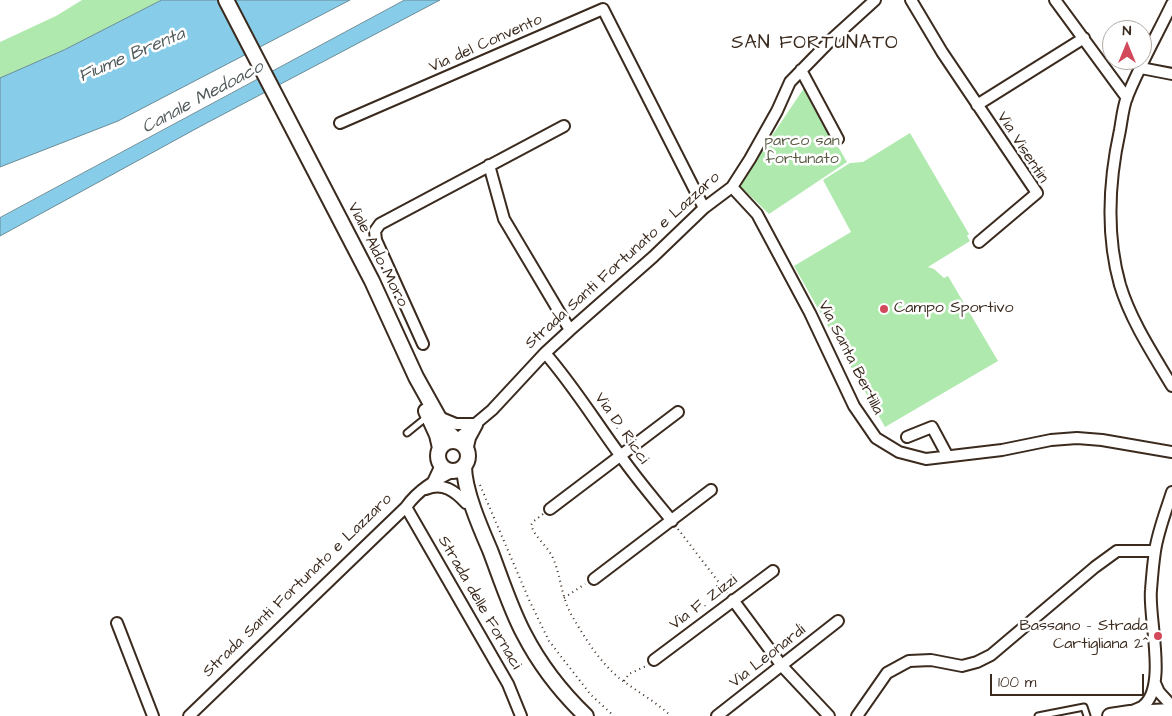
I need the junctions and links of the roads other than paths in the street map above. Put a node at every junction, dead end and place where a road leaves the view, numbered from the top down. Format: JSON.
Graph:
{"nodes":[{"id":1,"x":226,"y":0,"type":"edge"},
{"id":2,"x":875,"y":0,"type":"edge"},
{"id":3,"x":910,"y":0,"type":"edge"},
{"id":4,"x":1055,"y":0,"type":"edge"},
{"id":5,"x":1172,"y":4,"type":"edge"},
{"id":6,"x":1084,"y":38,"type":"junction"},
{"id":7,"x":1152,"y":45,"type":"edge"},
{"id":8,"x":801,"y":70,"type":"junction"},
{"id":9,"x":1140,"y":70,"type":"edge"},
{"id":10,"x":1151,"y":70,"type":"edge"},
{"id":11,"x":1172,"y":74,"type":"edge"},
{"id":12,"x":1127,"y":98,"type":"junction"},
{"id":13,"x":977,"y":105,"type":"junction"},
{"id":14,"x":340,"y":123,"type":"dead end"},
{"id":15,"x":564,"y":126,"type":"dead end"},
{"id":16,"x":838,"y":139,"type":"dead end"},
{"id":17,"x":489,"y":165,"type":"junction"},
{"id":18,"x":732,"y":187,"type":"junction"},
{"id":19,"x":704,"y":208,"type":"junction"},
{"id":20,"x":979,"y":242,"type":"dead end"},
{"id":21,"x":570,"y":330,"type":"junction"},
{"id":22,"x":423,"y":344,"type":"dead end"},
{"id":23,"x":546,"y":353,"type":"junction"},
{"id":24,"x":1172,"y":386,"type":"edge"},
{"id":25,"x":678,"y":412,"type":"dead end"},
{"id":26,"x":434,"y":416,"type":"junction"},
{"id":27,"x":477,"y":424,"type":"junction"},
{"id":28,"x":407,"y":433,"type":"dead end"},
{"id":29,"x":907,"y":437,"type":"dead end"},
{"id":30,"x":462,"y":447,"type":"junction"},
{"id":31,"x":440,"y":448,"type":"junction"},
{"id":32,"x":1172,"y":452,"type":"edge"},
{"id":33,"x":947,"y":455,"type":"junction"},
{"id":34,"x":620,"y":456,"type":"junction"},
{"id":35,"x":441,"y":466,"type":"junction"},
{"id":36,"x":458,"y":470,"type":"junction"},
{"id":37,"x":432,"y":482,"type":"junction"},
{"id":38,"x":422,"y":490,"type":"junction"},
{"id":39,"x":711,"y":490,"type":"dead end"},
{"id":40,"x":1172,"y":492,"type":"edge"},
{"id":41,"x":466,"y":503,"type":"junction"},
{"id":42,"x":406,"y":507,"type":"junction"},
{"id":43,"x":550,"y":509,"type":"road end"},
{"id":44,"x":672,"y":521,"type":"junction"},
{"id":45,"x":480,"y":525,"type":"junction"},
{"id":46,"x":1155,"y":551,"type":"junction"},
{"id":47,"x":773,"y":571,"type":"dead end"},
{"id":48,"x":594,"y":578,"type":"road end"},
{"id":49,"x":733,"y":600,"type":"junction"},
{"id":50,"x":838,"y":621,"type":"dead end"},
{"id":51,"x":117,"y":623,"type":"dead end"},
{"id":52,"x":654,"y":660,"type":"road end"},
{"id":53,"x":782,"y":666,"type":"junction"},
{"id":54,"x":1155,"y":683,"type":"junction"},
{"id":55,"x":1168,"y":711,"type":"edge"},
{"id":56,"x":1130,"y":713,"type":"junction"},
{"id":57,"x":153,"y":716,"type":"edge"},
{"id":58,"x":189,"y":716,"type":"edge"},
{"id":59,"x":520,"y":716,"type":"edge"},
{"id":60,"x":586,"y":716,"type":"edge"},
{"id":61,"x":716,"y":716,"type":"edge"},
{"id":62,"x":829,"y":716,"type":"edge"},
{"id":63,"x":857,"y":716,"type":"edge"},
{"id":64,"x":1038,"y":716,"type":"edge"},
{"id":65,"x":1087,"y":716,"type":"edge"},
{"id":66,"x":1110,"y":716,"type":"edge"}],
"edges":[{"from":1,"to":26,"type":"main road","name":"Viale Aldo Moro"},
{"from":2,"to":8,"type":"street","name":"Strada Santi Fortunato e Lazzaro"},
{"from":3,"to":13,"type":"street","name":"Via Visentin"},
{"from":4,"to":6,"type":"street"},
{"from":5,"to":7,"type":"street"},
{"from":6,"to":12,"type":"street"},
{"from":6,"to":13,"type":"street","name":"Via Visentin"},
{"from":8,"to":16,"type":"street"},
{"from":8,"to":18,"type":"street","name":"Strada Santi Fortunato e Lazzaro"},
{"from":9,"to":12,"type":"street"},
{"from":10,"to":11,"type":"street"},
{"from":12,"to":24,"type":"street"},
{"from":13,"to":20,"type":"street","name":"Via Visentin"},
{"from":14,"to":19,"type":"street","name":"Via del Convento"},
{"from":15,"to":17,"type":"street"},
{"from":17,"to":21,"type":"street"},
{"from":17,"to":22,"type":"street"},
{"from":18,"to":19,"type":"street","name":"Strada Santi Fortunato e Lazzaro"},
{"from":18,"to":33,"type":"street","name":"Via Santa Bertilla"},
{"from":19,"to":21,"type":"street","name":"Strada Santi Fortunato e Lazzaro"},
{"from":21,"to":23,"type":"street","name":"Strada Santi Fortunato e Lazzaro"},
{"from":23,"to":27,"type":"street","name":"Strada Santi Fortunato e Lazzaro"},
{"from":23,"to":34,"type":"street","name":"Via D. Ricci"},
{"from":25,"to":34,"type":"street"},
{"from":26,"to":27,"type":"street"},
{"from":26,"to":28,"type":"lane"},
{"from":26,"to":30,"type":"main road","name":"Viale Aldo Moro"},
{"from":26,"to":31,"type":"main road","name":"Viale Aldo Moro"},
{"from":27,"to":30,"type":"street","name":"Strada Santi Fortunato e Lazzaro"},
{"from":29,"to":33,"type":"street"},
{"from":30,"to":31,"type":"main road","name":"Strada Santi Fortunato e Lazzaro"},
{"from":30,"to":36,"type":"main road"},
{"from":31,"to":35,"type":"main road"},
{"from":32,"to":33,"type":"street","name":"Via Santa Bertilla"},
{"from":34,"to":43,"type":"street"},
{"from":34,"to":44,"type":"street","name":"Via D. Ricci"},
{"from":35,"to":36,"type":"main road"},
{"from":35,"to":37,"type":"street","name":"Strada Santi Fortunato e Lazzaro"},
{"from":36,"to":37,"type":"street","name":"Strada Santi Fortunato e Lazzaro"},
{"from":36,"to":41,"type":"main road"},
{"from":36,"to":45,"type":"main road"},
{"from":37,"to":38,"type":"street","name":"Strada Santi Fortunato e Lazzaro"},
{"from":38,"to":41,"type":"street"},
{"from":38,"to":42,"type":"street","name":"Strada Santi Fortunato e Lazzaro"},
{"from":39,"to":44,"type":"street"},
{"from":40,"to":46,"type":"street"},
{"from":41,"to":45,"type":"main road"},
{"from":42,"to":58,"type":"street","name":"Strada Santi Fortunato e Lazzaro"},
{"from":42,"to":59,"type":"street","name":"Strada delle Fornaci"},
{"from":44,"to":48,"type":"street"},
{"from":45,"to":60,"type":"main road"},
{"from":46,"to":54,"type":"street"},
{"from":46,"to":63,"type":"street"},
{"from":47,"to":49,"type":"street","name":"Via F. Zizzi"},
{"from":49,"to":52,"type":"street","name":"Via F. Zizzi"},
{"from":49,"to":53,"type":"street"},
{"from":50,"to":53,"type":"street","name":"Via Leonardi"},
{"from":51,"to":57,"type":"street"},
{"from":53,"to":61,"type":"street","name":"Via Leonardi"},
{"from":53,"to":62,"type":"street"},
{"from":54,"to":55,"type":"street"},
{"from":54,"to":56,"type":"street"},
{"from":55,"to":56,"type":"main road"},
{"from":56,"to":66,"type":"main road"},
{"from":64,"to":65,"type":"lane"}]}
